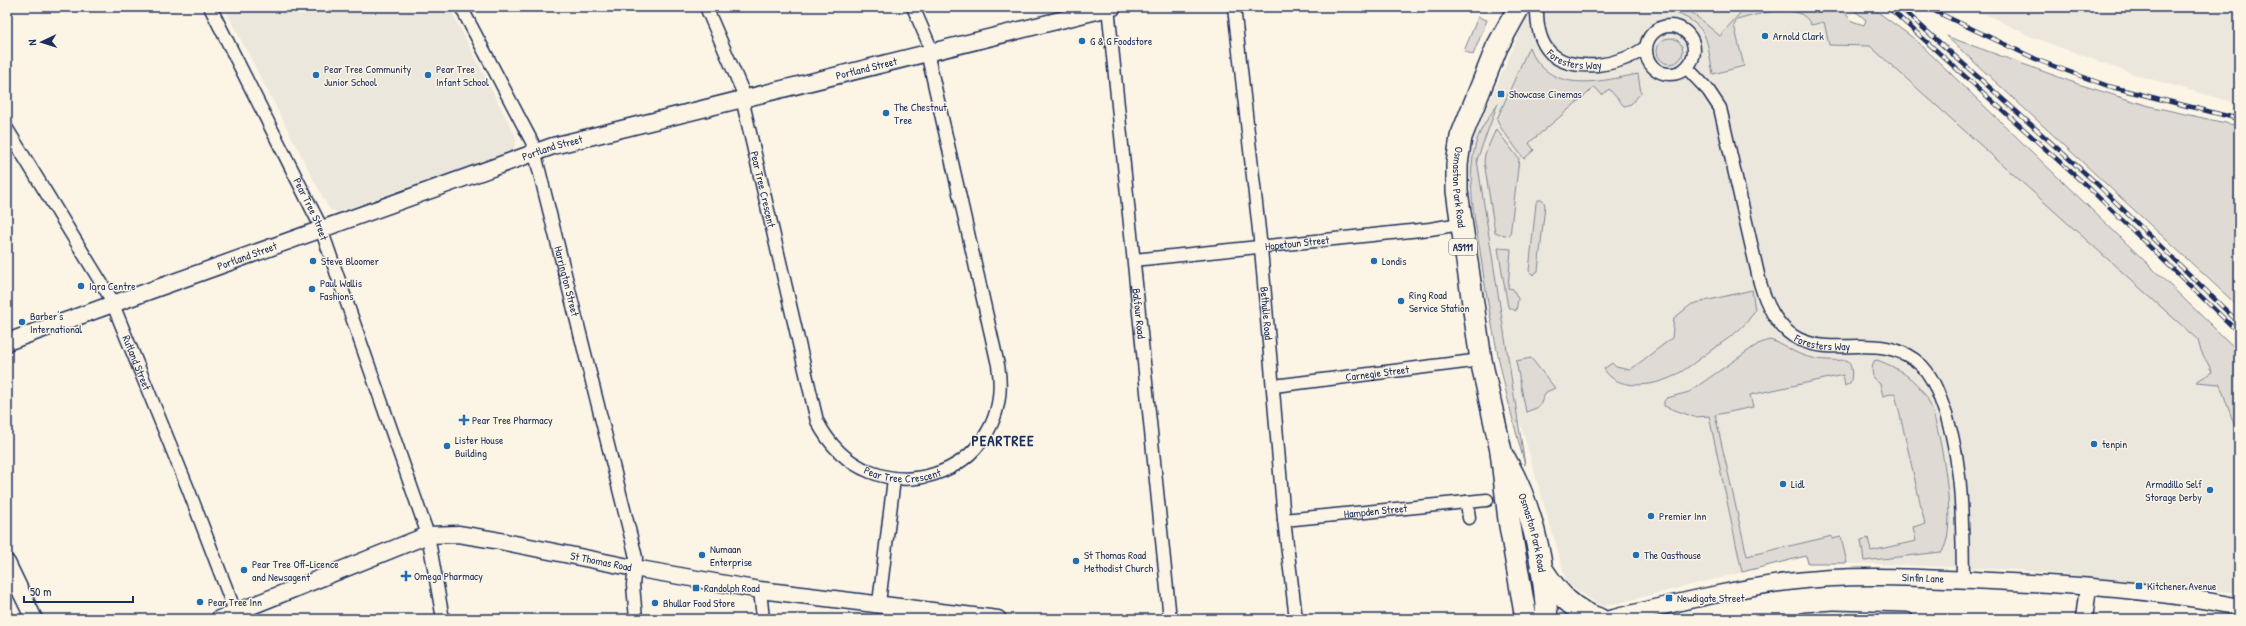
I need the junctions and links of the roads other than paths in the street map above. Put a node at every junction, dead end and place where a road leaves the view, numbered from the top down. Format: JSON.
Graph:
{"nodes":[{"id":1,"x":210,"y":7,"type":"edge"},
{"id":2,"x":461,"y":7,"type":"edge"},
{"id":3,"x":706,"y":7,"type":"edge"},
{"id":4,"x":913,"y":7,"type":"edge"},
{"id":5,"x":1110,"y":7,"type":"edge"},
{"id":6,"x":1234,"y":7,"type":"edge"},
{"id":7,"x":1507,"y":7,"type":"edge"},
{"id":8,"x":1519,"y":7,"type":"edge"},
{"id":9,"x":1537,"y":7,"type":"edge"},
{"id":10,"x":1497,"y":47,"type":"junction"},
{"id":11,"x":1646,"y":48,"type":"junction"},
{"id":12,"x":929,"y":53,"type":"junction"},
{"id":13,"x":1687,"y":68,"type":"junction"},
{"id":14,"x":743,"y":99,"type":"junction"},
{"id":15,"x":7,"y":129,"type":"edge"},
{"id":16,"x":535,"y":154,"type":"junction"},
{"id":17,"x":1460,"y":224,"type":"junction"},
{"id":18,"x":322,"y":230,"type":"junction"},
{"id":19,"x":1262,"y":248,"type":"junction"},
{"id":20,"x":1134,"y":260,"type":"junction"},
{"id":21,"x":113,"y":304,"type":"junction"},
{"id":22,"x":7,"y":342,"type":"edge"},
{"id":23,"x":1481,"y":360,"type":"junction"},
{"id":24,"x":1274,"y":386,"type":"junction"},
{"id":25,"x":1501,"y":451,"type":"junction"},
{"id":26,"x":894,"y":479,"type":"junction"},
{"id":27,"x":1487,"y":500,"type":"dead end"},
{"id":28,"x":1467,"y":502,"type":"junction"},
{"id":29,"x":1469,"y":518,"type":"dead end"},
{"id":30,"x":1284,"y":520,"type":"junction"},
{"id":31,"x":428,"y":535,"type":"junction"},
{"id":32,"x":7,"y":563,"type":"edge"},
{"id":33,"x":634,"y":568,"type":"junction"},
{"id":34,"x":1542,"y":568,"type":"junction"},
{"id":35,"x":1963,"y":580,"type":"junction"},
{"id":36,"x":2088,"y":587,"type":"junction"},
{"id":37,"x":760,"y":590,"type":"junction"},
{"id":38,"x":879,"y":603,"type":"junction"},
{"id":39,"x":2239,"y":607,"type":"edge"},
{"id":40,"x":237,"y":616,"type":"edge"},
{"id":41,"x":34,"y":619,"type":"edge"},
{"id":42,"x":219,"y":619,"type":"edge"},
{"id":43,"x":443,"y":619,"type":"edge"},
{"id":44,"x":636,"y":619,"type":"edge"},
{"id":45,"x":763,"y":619,"type":"edge"},
{"id":46,"x":998,"y":619,"type":"edge"},
{"id":47,"x":1170,"y":619,"type":"edge"},
{"id":48,"x":1296,"y":619,"type":"edge"},
{"id":49,"x":1526,"y":619,"type":"edge"},
{"id":50,"x":1548,"y":619,"type":"edge"},
{"id":51,"x":1600,"y":619,"type":"edge"},
{"id":52,"x":1609,"y":619,"type":"edge"},
{"id":53,"x":1804,"y":619,"type":"edge"},
{"id":54,"x":1907,"y":619,"type":"edge"},
{"id":55,"x":2084,"y":619,"type":"edge"}],
"edges":[{"from":1,"to":18,"type":"street","name":"Pear Tree Street"},
{"from":2,"to":16,"type":"street","name":"Harrington Street"},
{"from":3,"to":14,"type":"street","name":"Pear Tree Crescent"},
{"from":4,"to":12,"type":"street","name":"Pear Tree Crescent"},
{"from":5,"to":12,"type":"street","name":"Portland Street"},
{"from":5,"to":20,"type":"street","name":"Balfour Road"},
{"from":6,"to":19,"type":"street","name":"Bethulie Road"},
{"from":7,"to":10,"type":"highway","name":"Osmaston Park Road","number":"A5111"},
{"from":8,"to":10,"type":"highway","name":"Osmaston Park Road","number":"A5111"},
{"from":9,"to":11,"type":"street","name":"Foresters Way"},
{"from":10,"to":17,"type":"highway","name":"Osmaston Park Road","number":"A5111"},
{"from":11,"to":13,"type":"street"},
{"from":11,"to":13,"type":"street"},
{"from":12,"to":14,"type":"street","name":"Portland Street"},
{"from":12,"to":26,"type":"street","name":"Pear Tree Crescent"},
{"from":13,"to":35,"type":"street","name":"Foresters Way"},
{"from":14,"to":16,"type":"street","name":"Portland Street"},
{"from":14,"to":26,"type":"street","name":"Pear Tree Crescent"},
{"from":15,"to":21,"type":"street","name":"Rutland Street"},
{"from":16,"to":18,"type":"street","name":"Portland Street"},
{"from":16,"to":33,"type":"street","name":"Harrington Street"},
{"from":17,"to":19,"type":"street","name":"Hopetoun Street"},
{"from":17,"to":23,"type":"highway","name":"Osmaston Park Road","number":"A5111"},
{"from":18,"to":21,"type":"street","name":"Portland Street"},
{"from":18,"to":31,"type":"street","name":"Pear Tree Street"},
{"from":19,"to":20,"type":"street","name":"Hopetoun Street"},
{"from":19,"to":24,"type":"street","name":"Bethulie Road"},
{"from":20,"to":47,"type":"street","name":"Balfour Road"},
{"from":21,"to":22,"type":"street","name":"Portland Street"},
{"from":21,"to":40,"type":"street","name":"Rutland Street"},
{"from":23,"to":24,"type":"street","name":"Carnegie Street"},
{"from":23,"to":25,"type":"highway","name":"Osmaston Park Road","number":"A5111"},
{"from":24,"to":30,"type":"street","name":"Bethulie Road"},
{"from":25,"to":34,"type":"highway","name":"Osmaston Park Road","number":"A5111"},
{"from":25,"to":49,"type":"highway","name":"Osmaston Park Road","number":"A5111"},
{"from":26,"to":38,"type":"street"},
{"from":27,"to":28,"type":"street","name":"Hampden Street"},
{"from":28,"to":29,"type":"street"},
{"from":28,"to":30,"type":"street","name":"Hampden Street"},
{"from":30,"to":48,"type":"street","name":"Bethulie Road"},
{"from":31,"to":33,"type":"street","name":"St Thomas Road"},
{"from":31,"to":40,"type":"street","name":"St Thomas Road"},
{"from":31,"to":43,"type":"street","name":"Pear Tree Street"},
{"from":32,"to":41,"type":"street"},
{"from":33,"to":37,"type":"street","name":"St Thomas Road"},
{"from":33,"to":44,"type":"street","name":"Harrington Street"},
{"from":34,"to":50,"type":"highway","name":"Osmaston Park Road","number":"A5111"},
{"from":34,"to":51,"type":"highway"},
{"from":35,"to":36,"type":"street","name":"Sinfin Lane"},
{"from":35,"to":52,"type":"street","name":"Sinfin Lane"},
{"from":36,"to":39,"type":"street","name":"Sinfin Lane"},
{"from":36,"to":55,"type":"street"},
{"from":37,"to":38,"type":"street","name":"St Thomas Road"},
{"from":37,"to":45,"type":"street"},
{"from":38,"to":46,"type":"street","name":"St Thomas Road"},
{"from":40,"to":42,"type":"street","name":"St Thomas Road"},
{"from":53,"to":54,"type":"street"}]}
